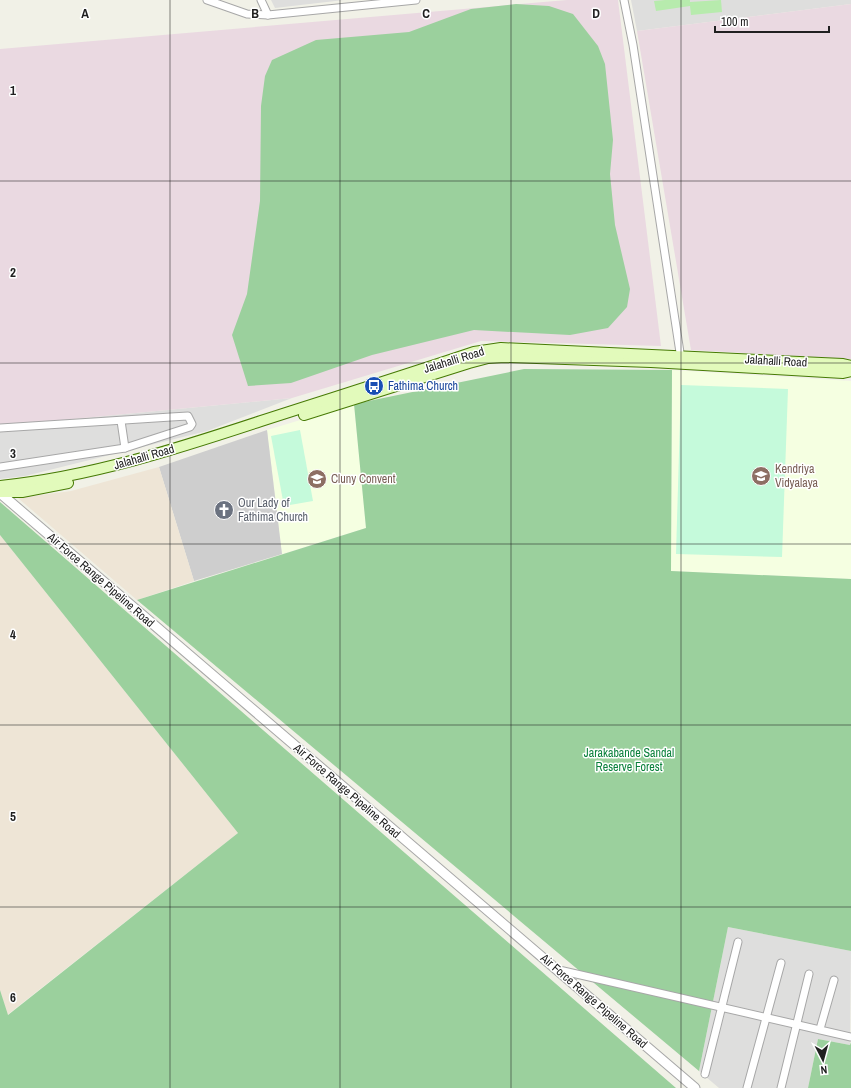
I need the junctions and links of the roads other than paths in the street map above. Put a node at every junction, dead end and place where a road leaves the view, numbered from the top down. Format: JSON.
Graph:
{"nodes":[{"id":1,"x":207,"y":0,"type":"edge"},
{"id":2,"x":222,"y":0,"type":"edge"},
{"id":3,"x":261,"y":0,"type":"edge"},
{"id":4,"x":416,"y":0,"type":"edge"},
{"id":5,"x":624,"y":0,"type":"edge"},
{"id":6,"x":214,"y":4,"type":"junction"},
{"id":7,"x":268,"y":15,"type":"junction"},
{"id":8,"x":681,"y":360,"type":"junction"},
{"id":9,"x":851,"y":366,"type":"edge"},
{"id":10,"x":851,"y":371,"type":"edge"},
{"id":11,"x":425,"y":373,"type":"junction"},
{"id":12,"x":121,"y":421,"type":"junction"},
{"id":13,"x":0,"y":428,"type":"edge"},
{"id":14,"x":124,"y":448,"type":"junction"},
{"id":15,"x":0,"y":467,"type":"edge"},
{"id":16,"x":0,"y":486,"type":"edge"},
{"id":17,"x":0,"y":493,"type":"edge"},
{"id":18,"x":738,"y":942,"type":"dead end"},
{"id":19,"x":781,"y":963,"type":"dead end"},
{"id":20,"x":557,"y":970,"type":"junction"},
{"id":21,"x":809,"y":974,"type":"dead end"},
{"id":22,"x":834,"y":980,"type":"dead end"},
{"id":23,"x":722,"y":1006,"type":"junction"},
{"id":24,"x":766,"y":1017,"type":"junction"},
{"id":25,"x":797,"y":1024,"type":"junction"},
{"id":26,"x":820,"y":1029,"type":"junction"},
{"id":27,"x":851,"y":1037,"type":"edge"},
{"id":28,"x":705,"y":1074,"type":"dead end"},
{"id":29,"x":695,"y":1088,"type":"edge"},
{"id":30,"x":747,"y":1088,"type":"edge"},
{"id":31,"x":781,"y":1088,"type":"edge"}],
"edges":[{"from":1,"to":6,"type":"street"},
{"from":2,"to":6,"type":"street"},
{"from":3,"to":7,"type":"street"},
{"from":4,"to":7,"type":"street"},
{"from":5,"to":8,"type":"street"},
{"from":6,"to":7,"type":"street"},
{"from":8,"to":9,"type":"main road","name":"Jalahalli Road"},
{"from":8,"to":10,"type":"main road"},
{"from":8,"to":11,"type":"main road","name":"Jalahalli Road"},
{"from":11,"to":16,"type":"main road","name":"Jalahalli Road"},
{"from":11,"to":17,"type":"main road"},
{"from":12,"to":13,"type":"street"},
{"from":12,"to":14,"type":"street"},
{"from":12,"to":14,"type":"street"},
{"from":14,"to":15,"type":"street"},
{"from":17,"to":20,"type":"street","name":"Air Force Range Pipeline Road"},
{"from":18,"to":23,"type":"street"},
{"from":19,"to":24,"type":"street"},
{"from":20,"to":23,"type":"street"},
{"from":20,"to":29,"type":"street","name":"Air Force Range Pipeline Road"},
{"from":21,"to":25,"type":"street"},
{"from":22,"to":26,"type":"street"},
{"from":23,"to":24,"type":"street"},
{"from":23,"to":28,"type":"street"},
{"from":24,"to":25,"type":"street"},
{"from":24,"to":30,"type":"street"},
{"from":25,"to":26,"type":"street"},
{"from":25,"to":31,"type":"street"},
{"from":26,"to":27,"type":"street"}]}
